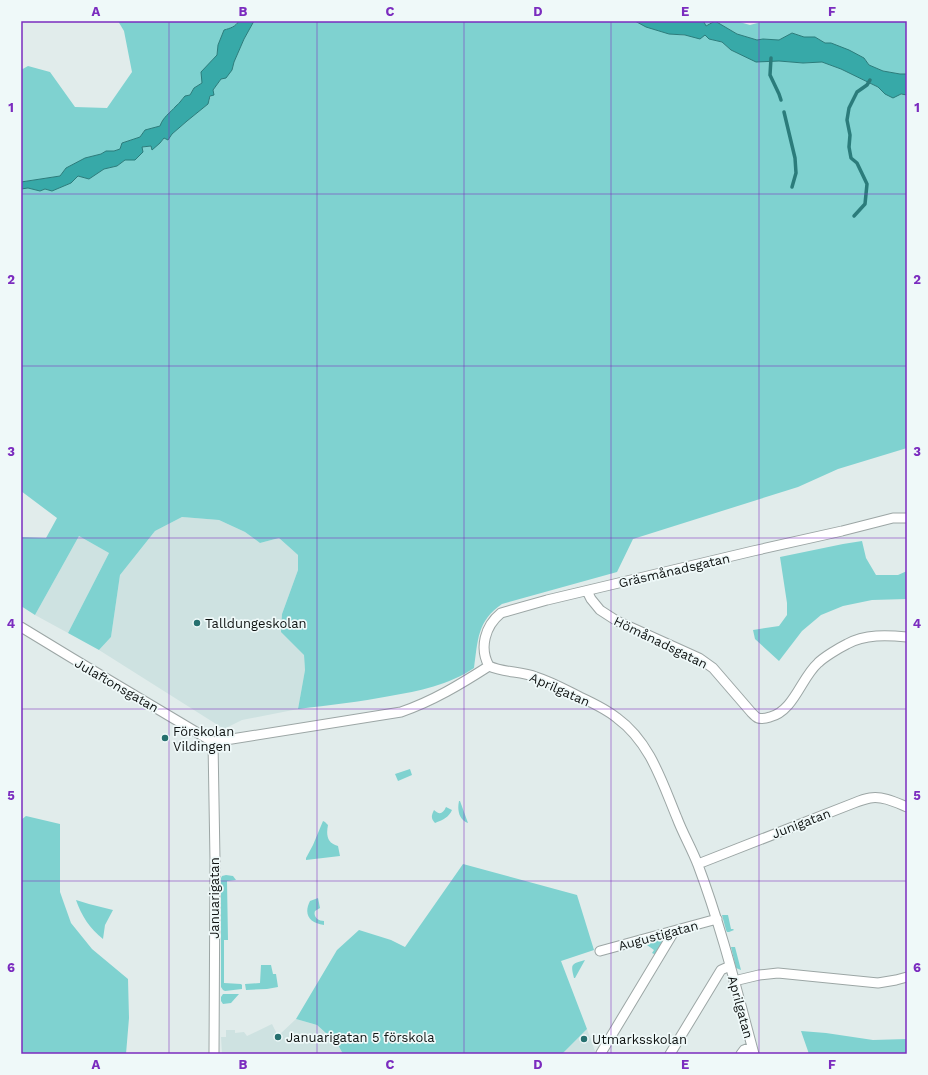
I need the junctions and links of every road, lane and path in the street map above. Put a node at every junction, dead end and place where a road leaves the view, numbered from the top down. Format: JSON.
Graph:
{"nodes":[{"id":1,"x":907,"y":518,"type":"edge"},
{"id":2,"x":587,"y":591,"type":"junction"},
{"id":3,"x":21,"y":627,"type":"edge"},
{"id":4,"x":907,"y":637,"type":"edge"},
{"id":5,"x":489,"y":666,"type":"junction"},
{"id":6,"x":213,"y":742,"type":"junction"},
{"id":7,"x":907,"y":807,"type":"edge"},
{"id":8,"x":698,"y":864,"type":"junction"},
{"id":9,"x":717,"y":919,"type":"junction"},
{"id":10,"x":671,"y":932,"type":"junction"},
{"id":11,"x":600,"y":951,"type":"dead end"},
{"id":12,"x":730,"y":966,"type":"junction"},
{"id":13,"x":907,"y":977,"type":"edge"},
{"id":14,"x":734,"y":981,"type":"junction"},
{"id":15,"x":753,"y":1051,"type":"edge"},
{"id":16,"x":601,"y":1053,"type":"dead end"},
{"id":17,"x":214,"y":1054,"type":"edge"},
{"id":18,"x":670,"y":1054,"type":"edge"},
{"id":19,"x":741,"y":1054,"type":"edge"}],
"edges":[{"from":1,"to":2,"type":"street","name":"Gräsmånadsgatan"},
{"from":2,"to":4,"type":"street","name":"Hömånadsgatan"},
{"from":2,"to":5,"type":"street","name":"Gräsmånadsgatan"},
{"from":3,"to":6,"type":"street","name":"Julaftonsgatan"},
{"from":5,"to":6,"type":"street"},
{"from":5,"to":8,"type":"street","name":"Aprilgatan"},
{"from":6,"to":17,"type":"street","name":"Januarigatan"},
{"from":7,"to":8,"type":"street","name":"Junigatan"},
{"from":8,"to":9,"type":"street","name":"Aprilgatan"},
{"from":9,"to":10,"type":"street","name":"Augustigatan"},
{"from":9,"to":12,"type":"street","name":"Aprilgatan"},
{"from":10,"to":11,"type":"street","name":"Augustigatan"},
{"from":10,"to":16,"type":"street"},
{"from":12,"to":14,"type":"street","name":"Aprilgatan"},
{"from":12,"to":18,"type":"street","name":"Aprilgatan"},
{"from":13,"to":14,"type":"street"},
{"from":14,"to":15,"type":"street","name":"Aprilgatan"},
{"from":15,"to":19,"type":"street","name":"Aprilgatan"}]}
